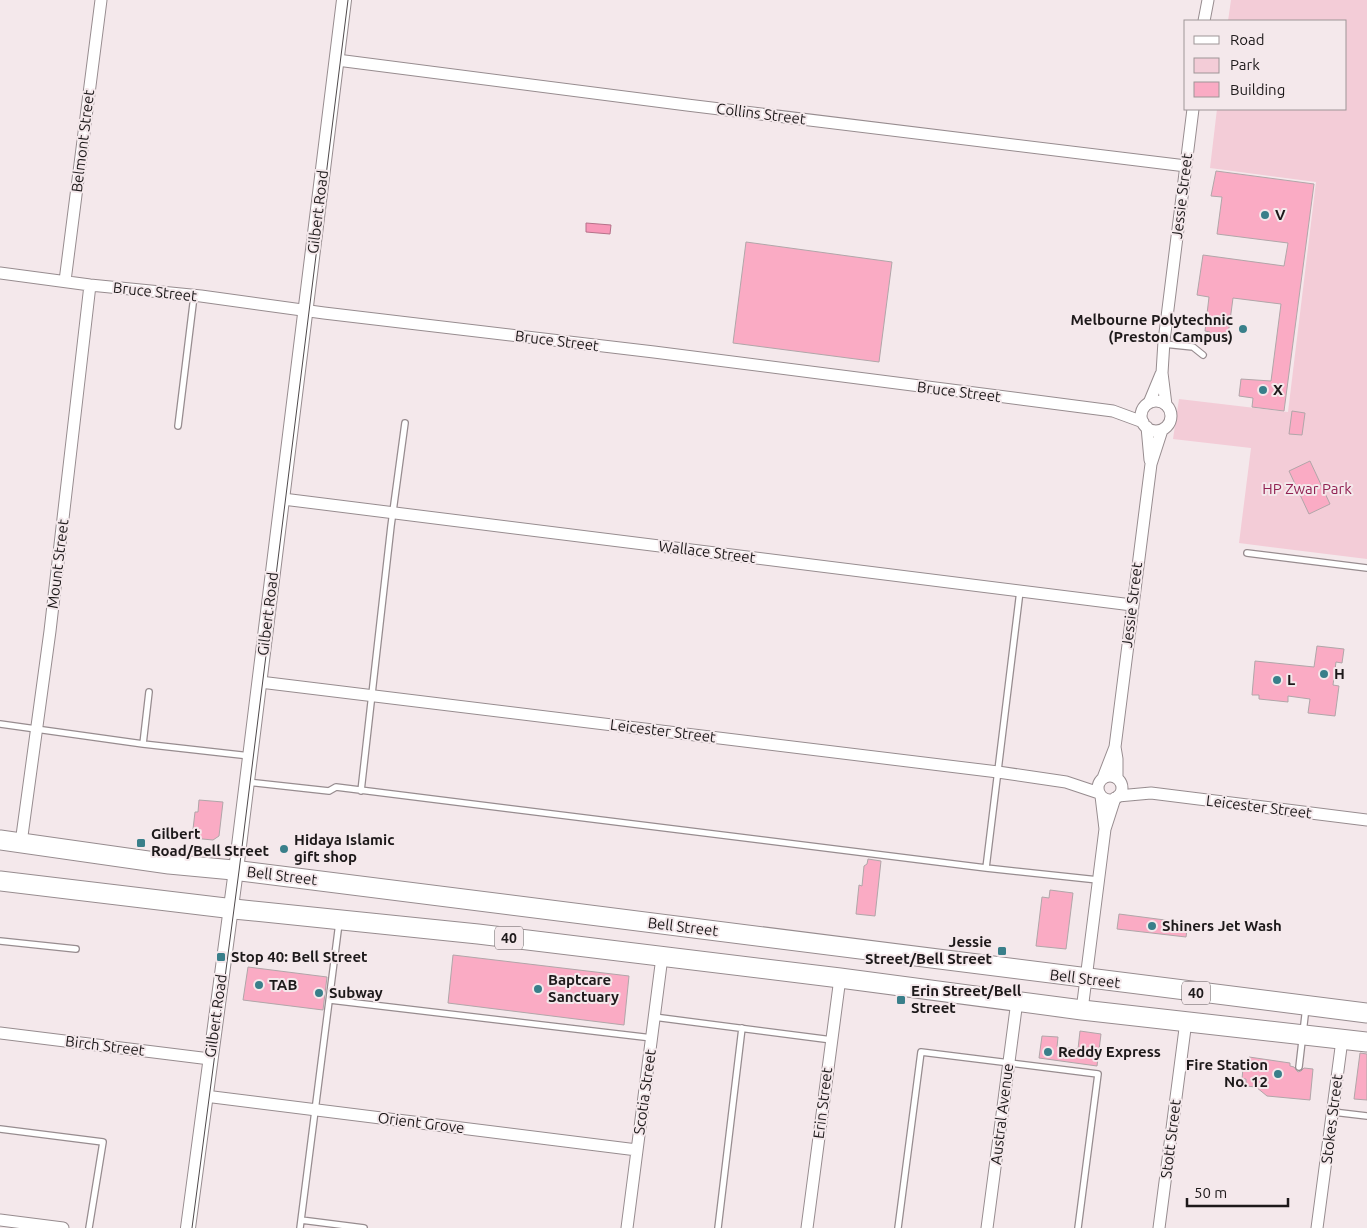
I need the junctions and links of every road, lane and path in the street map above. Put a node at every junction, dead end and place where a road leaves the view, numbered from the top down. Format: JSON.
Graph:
{"nodes":[{"id":1,"x":100,"y":0,"type":"edge"},
{"id":2,"x":344,"y":0,"type":"edge"},
{"id":3,"x":1208,"y":0,"type":"edge"},
{"id":4,"x":1204,"y":20,"type":"edge"},
{"id":5,"x":337,"y":60,"type":"junction"},
{"id":6,"x":1193,"y":110,"type":"edge"},
{"id":7,"x":1186,"y":166,"type":"junction"},
{"id":8,"x":0,"y":273,"type":"edge"},
{"id":9,"x":65,"y":281,"type":"junction"},
{"id":10,"x":90,"y":285,"type":"junction"},
{"id":11,"x":194,"y":296,"type":"junction"},
{"id":12,"x":306,"y":310,"type":"junction"},
{"id":13,"x":1164,"y":344,"type":"junction"},
{"id":14,"x":1203,"y":355,"type":"dead end"},
{"id":15,"x":1162,"y":373,"type":"junction"},
{"id":16,"x":1147,"y":405,"type":"junction"},
{"id":17,"x":1166,"y":405,"type":"junction"},
{"id":18,"x":1113,"y":412,"type":"junction"},
{"id":19,"x":405,"y":423,"type":"dead end"},
{"id":20,"x":1145,"y":425,"type":"junction"},
{"id":21,"x":178,"y":426,"type":"dead end"},
{"id":22,"x":1162,"y":430,"type":"junction"},
{"id":23,"x":1151,"y":464,"type":"junction"},
{"id":24,"x":283,"y":499,"type":"junction"},
{"id":25,"x":393,"y":512,"type":"junction"},
{"id":26,"x":1247,"y":553,"type":"dead end"},
{"id":27,"x":1367,"y":568,"type":"edge"},
{"id":28,"x":1020,"y":591,"type":"junction"},
{"id":29,"x":1132,"y":605,"type":"junction"},
{"id":30,"x":260,"y":682,"type":"junction"},
{"id":31,"x":148,"y":692,"type":"dead end"},
{"id":32,"x":372,"y":695,"type":"junction"},
{"id":33,"x":0,"y":724,"type":"edge"},
{"id":34,"x":35,"y":728,"type":"junction"},
{"id":35,"x":143,"y":744,"type":"junction"},
{"id":36,"x":1115,"y":747,"type":"junction"},
{"id":37,"x":250,"y":756,"type":"junction"},
{"id":38,"x":998,"y":772,"type":"junction"},
{"id":39,"x":1101,"y":779,"type":"junction"},
{"id":40,"x":1119,"y":780,"type":"junction"},
{"id":41,"x":247,"y":782,"type":"junction"},
{"id":42,"x":1066,"y":782,"type":"junction"},
{"id":43,"x":361,"y":791,"type":"junction"},
{"id":44,"x":1151,"y":793,"type":"junction"},
{"id":45,"x":1100,"y":795,"type":"junction"},
{"id":46,"x":1117,"y":797,"type":"junction"},
{"id":47,"x":1367,"y":820,"type":"edge"},
{"id":48,"x":1105,"y":829,"type":"junction"},
{"id":49,"x":0,"y":840,"type":"edge"},
{"id":50,"x":21,"y":843,"type":"junction"},
{"id":51,"x":986,"y":868,"type":"junction"},
{"id":52,"x":236,"y":870,"type":"junction"},
{"id":53,"x":0,"y":880,"type":"edge"},
{"id":54,"x":1098,"y":880,"type":"junction"},
{"id":55,"x":230,"y":908,"type":"junction"},
{"id":56,"x":340,"y":919,"type":"junction"},
{"id":57,"x":0,"y":941,"type":"edge"},
{"id":58,"x":76,"y":949,"type":"dead end"},
{"id":59,"x":662,"y":957,"type":"junction"},
{"id":60,"x":840,"y":978,"type":"junction"},
{"id":61,"x":1086,"y":979,"type":"junction"},
{"id":62,"x":330,"y":1000,"type":"junction"},
{"id":63,"x":1017,"y":1000,"type":"junction"},
{"id":64,"x":1306,"y":1006,"type":"junction"},
{"id":65,"x":1082,"y":1010,"type":"junction"},
{"id":66,"x":1367,"y":1013,"type":"edge"},
{"id":67,"x":654,"y":1017,"type":"junction"},
{"id":68,"x":1186,"y":1021,"type":"junction"},
{"id":69,"x":742,"y":1028,"type":"junction"},
{"id":70,"x":0,"y":1033,"type":"edge"},
{"id":71,"x":1303,"y":1035,"type":"junction"},
{"id":72,"x":652,"y":1038,"type":"junction"},
{"id":73,"x":832,"y":1040,"type":"junction"},
{"id":74,"x":1342,"y":1040,"type":"junction"},
{"id":75,"x":1367,"y":1042,"type":"edge"},
{"id":76,"x":210,"y":1059,"type":"junction"},
{"id":77,"x":1008,"y":1063,"type":"junction"},
{"id":78,"x":1299,"y":1067,"type":"dead end"},
{"id":79,"x":206,"y":1096,"type":"junction"},
{"id":80,"x":315,"y":1110,"type":"junction"},
{"id":81,"x":1333,"y":1112,"type":"junction"},
{"id":82,"x":1367,"y":1116,"type":"edge"},
{"id":83,"x":0,"y":1129,"type":"edge"},
{"id":84,"x":637,"y":1150,"type":"junction"},
{"id":85,"x":0,"y":1220,"type":"edge"},
{"id":86,"x":301,"y":1220,"type":"junction"},
{"id":87,"x":63,"y":1228,"type":"edge"},
{"id":88,"x":89,"y":1228,"type":"edge"},
{"id":89,"x":188,"y":1228,"type":"edge"},
{"id":90,"x":300,"y":1228,"type":"edge"},
{"id":91,"x":364,"y":1228,"type":"edge"},
{"id":92,"x":627,"y":1228,"type":"edge"},
{"id":93,"x":718,"y":1228,"type":"edge"},
{"id":94,"x":807,"y":1228,"type":"edge"},
{"id":95,"x":898,"y":1228,"type":"edge"},
{"id":96,"x":987,"y":1228,"type":"edge"},
{"id":97,"x":1078,"y":1228,"type":"edge"},
{"id":98,"x":1159,"y":1228,"type":"edge"},
{"id":99,"x":1318,"y":1228,"type":"edge"}],
"edges":[{"from":1,"to":9,"type":"street","name":"Belmont Street"},
{"from":2,"to":5,"type":"street","name":"Gilbert Road"},
{"from":3,"to":4,"type":"street"},
{"from":5,"to":7,"type":"street","name":"Collins Street"},
{"from":5,"to":12,"type":"street","name":"Gilbert Road"},
{"from":6,"to":7,"type":"street","name":"Jessie Street"},
{"from":7,"to":13,"type":"street","name":"Jessie Street"},
{"from":8,"to":9,"type":"street","name":"Bruce Street"},
{"from":9,"to":10,"type":"street","name":"Bruce Street"},
{"from":10,"to":11,"type":"street","name":"Bruce Street"},
{"from":10,"to":34,"type":"street","name":"Mount Street"},
{"from":11,"to":12,"type":"street","name":"Bruce Street"},
{"from":11,"to":21,"type":"lane"},
{"from":12,"to":18,"type":"street","name":"Bruce Street"},
{"from":12,"to":24,"type":"street","name":"Gilbert Road"},
{"from":13,"to":14,"type":"lane"},
{"from":13,"to":15,"type":"street","name":"Jessie Street"},
{"from":15,"to":16,"type":"street","name":"Jessie Street"},
{"from":15,"to":17,"type":"street","name":"Jessie Street"},
{"from":16,"to":17,"type":"street"},
{"from":16,"to":18,"type":"street","name":"Bruce Street"},
{"from":16,"to":20,"type":"street"},
{"from":17,"to":22,"type":"street"},
{"from":18,"to":20,"type":"street","name":"Bruce Street"},
{"from":19,"to":25,"type":"lane"},
{"from":20,"to":22,"type":"street"},
{"from":20,"to":23,"type":"street","name":"Jessie Street"},
{"from":22,"to":23,"type":"street","name":"Jessie Street"},
{"from":23,"to":29,"type":"street","name":"Jessie Street"},
{"from":24,"to":25,"type":"street","name":"Wallace Street"},
{"from":24,"to":30,"type":"street","name":"Gilbert Road"},
{"from":25,"to":28,"type":"street","name":"Wallace Street"},
{"from":25,"to":32,"type":"lane"},
{"from":26,"to":27,"type":"lane"},
{"from":28,"to":29,"type":"street","name":"Wallace Street"},
{"from":28,"to":38,"type":"lane"},
{"from":29,"to":36,"type":"street","name":"Jessie Street"},
{"from":30,"to":32,"type":"street","name":"Leicester Street"},
{"from":30,"to":37,"type":"street","name":"Gilbert Road"},
{"from":31,"to":35,"type":"lane"},
{"from":32,"to":38,"type":"street","name":"Leicester Street"},
{"from":32,"to":43,"type":"lane"},
{"from":33,"to":34,"type":"lane"},
{"from":34,"to":35,"type":"lane"},
{"from":34,"to":50,"type":"street","name":"Mount Street"},
{"from":35,"to":37,"type":"lane"},
{"from":36,"to":39,"type":"street","name":"Jessie Street"},
{"from":36,"to":40,"type":"street","name":"Jessie Street"},
{"from":37,"to":41,"type":"street","name":"Gilbert Road"},
{"from":38,"to":42,"type":"street","name":"Leicester Street"},
{"from":38,"to":51,"type":"lane"},
{"from":39,"to":40,"type":"street"},
{"from":39,"to":42,"type":"street","name":"Leicester Street"},
{"from":39,"to":45,"type":"street"},
{"from":40,"to":44,"type":"street","name":"Leicester Street"},
{"from":40,"to":46,"type":"street"},
{"from":41,"to":43,"type":"lane"},
{"from":41,"to":52,"type":"street","name":"Gilbert Road"},
{"from":42,"to":45,"type":"street","name":"Leicester Street"},
{"from":43,"to":51,"type":"lane"},
{"from":44,"to":46,"type":"street","name":"Leicester Street"},
{"from":44,"to":47,"type":"street","name":"Leicester Street"},
{"from":45,"to":46,"type":"street"},
{"from":45,"to":48,"type":"street"},
{"from":46,"to":48,"type":"street"},
{"from":48,"to":54,"type":"street"},
{"from":49,"to":50,"type":"highway","name":"Bell Street","number":"40"},
{"from":50,"to":52,"type":"highway","name":"Bell Street","number":"40"},
{"from":51,"to":54,"type":"lane"},
{"from":52,"to":55,"type":"street","name":"Gilbert Road"},
{"from":52,"to":61,"type":"highway","name":"Bell Street","number":"40"},
{"from":53,"to":55,"type":"highway","name":"Bell Street","number":"40"},
{"from":54,"to":61,"type":"street"},
{"from":55,"to":56,"type":"highway","name":"Bell Street","number":"40"},
{"from":55,"to":76,"type":"street","name":"Gilbert Road"},
{"from":56,"to":59,"type":"highway","name":"Bell Street","number":"40"},
{"from":56,"to":62,"type":"lane"},
{"from":57,"to":58,"type":"lane"},
{"from":59,"to":60,"type":"highway","name":"Bell Street","number":"40"},
{"from":59,"to":67,"type":"street","name":"Scotia Street"},
{"from":60,"to":63,"type":"highway","name":"Bell Street","number":"40"},
{"from":60,"to":73,"type":"street","name":"Erin Street"},
{"from":61,"to":64,"type":"highway","name":"Bell Street","number":"40"},
{"from":61,"to":65,"type":"street"},
{"from":62,"to":72,"type":"lane"},
{"from":62,"to":80,"type":"lane"},
{"from":63,"to":65,"type":"highway","name":"Bell Street","number":"40"},
{"from":63,"to":77,"type":"street","name":"Austral Avenue"},
{"from":64,"to":66,"type":"highway","name":"Bell Street","number":"40"},
{"from":64,"to":71,"type":"lane"},
{"from":65,"to":68,"type":"highway","name":"Bell Street","number":"40"},
{"from":67,"to":69,"type":"lane"},
{"from":67,"to":72,"type":"street","name":"Scotia Street"},
{"from":68,"to":71,"type":"highway","name":"Bell Street","number":"40"},
{"from":68,"to":98,"type":"street","name":"Stott Street"},
{"from":69,"to":73,"type":"lane"},
{"from":69,"to":93,"type":"lane"},
{"from":70,"to":76,"type":"street","name":"Birch Street"},
{"from":71,"to":74,"type":"highway","name":"Bell Street","number":"40"},
{"from":71,"to":78,"type":"lane"},
{"from":72,"to":84,"type":"street","name":"Scotia Street"},
{"from":73,"to":94,"type":"street","name":"Erin Street"},
{"from":74,"to":75,"type":"highway","name":"Bell Street","number":"40"},
{"from":74,"to":81,"type":"street","name":"Stokes Street"},
{"from":76,"to":79,"type":"street","name":"Gilbert Road"},
{"from":77,"to":95,"type":"lane"},
{"from":77,"to":96,"type":"street","name":"Austral Avenue"},
{"from":77,"to":97,"type":"lane"},
{"from":79,"to":80,"type":"street","name":"Orient Grove"},
{"from":79,"to":89,"type":"street","name":"Gilbert Road"},
{"from":80,"to":84,"type":"street","name":"Orient Grove"},
{"from":80,"to":86,"type":"lane"},
{"from":81,"to":82,"type":"lane"},
{"from":81,"to":99,"type":"street","name":"Stokes Street"},
{"from":83,"to":88,"type":"lane"},
{"from":84,"to":92,"type":"street","name":"Scotia Street"},
{"from":85,"to":87,"type":"street"},
{"from":86,"to":90,"type":"lane"},
{"from":86,"to":91,"type":"lane"}]}
